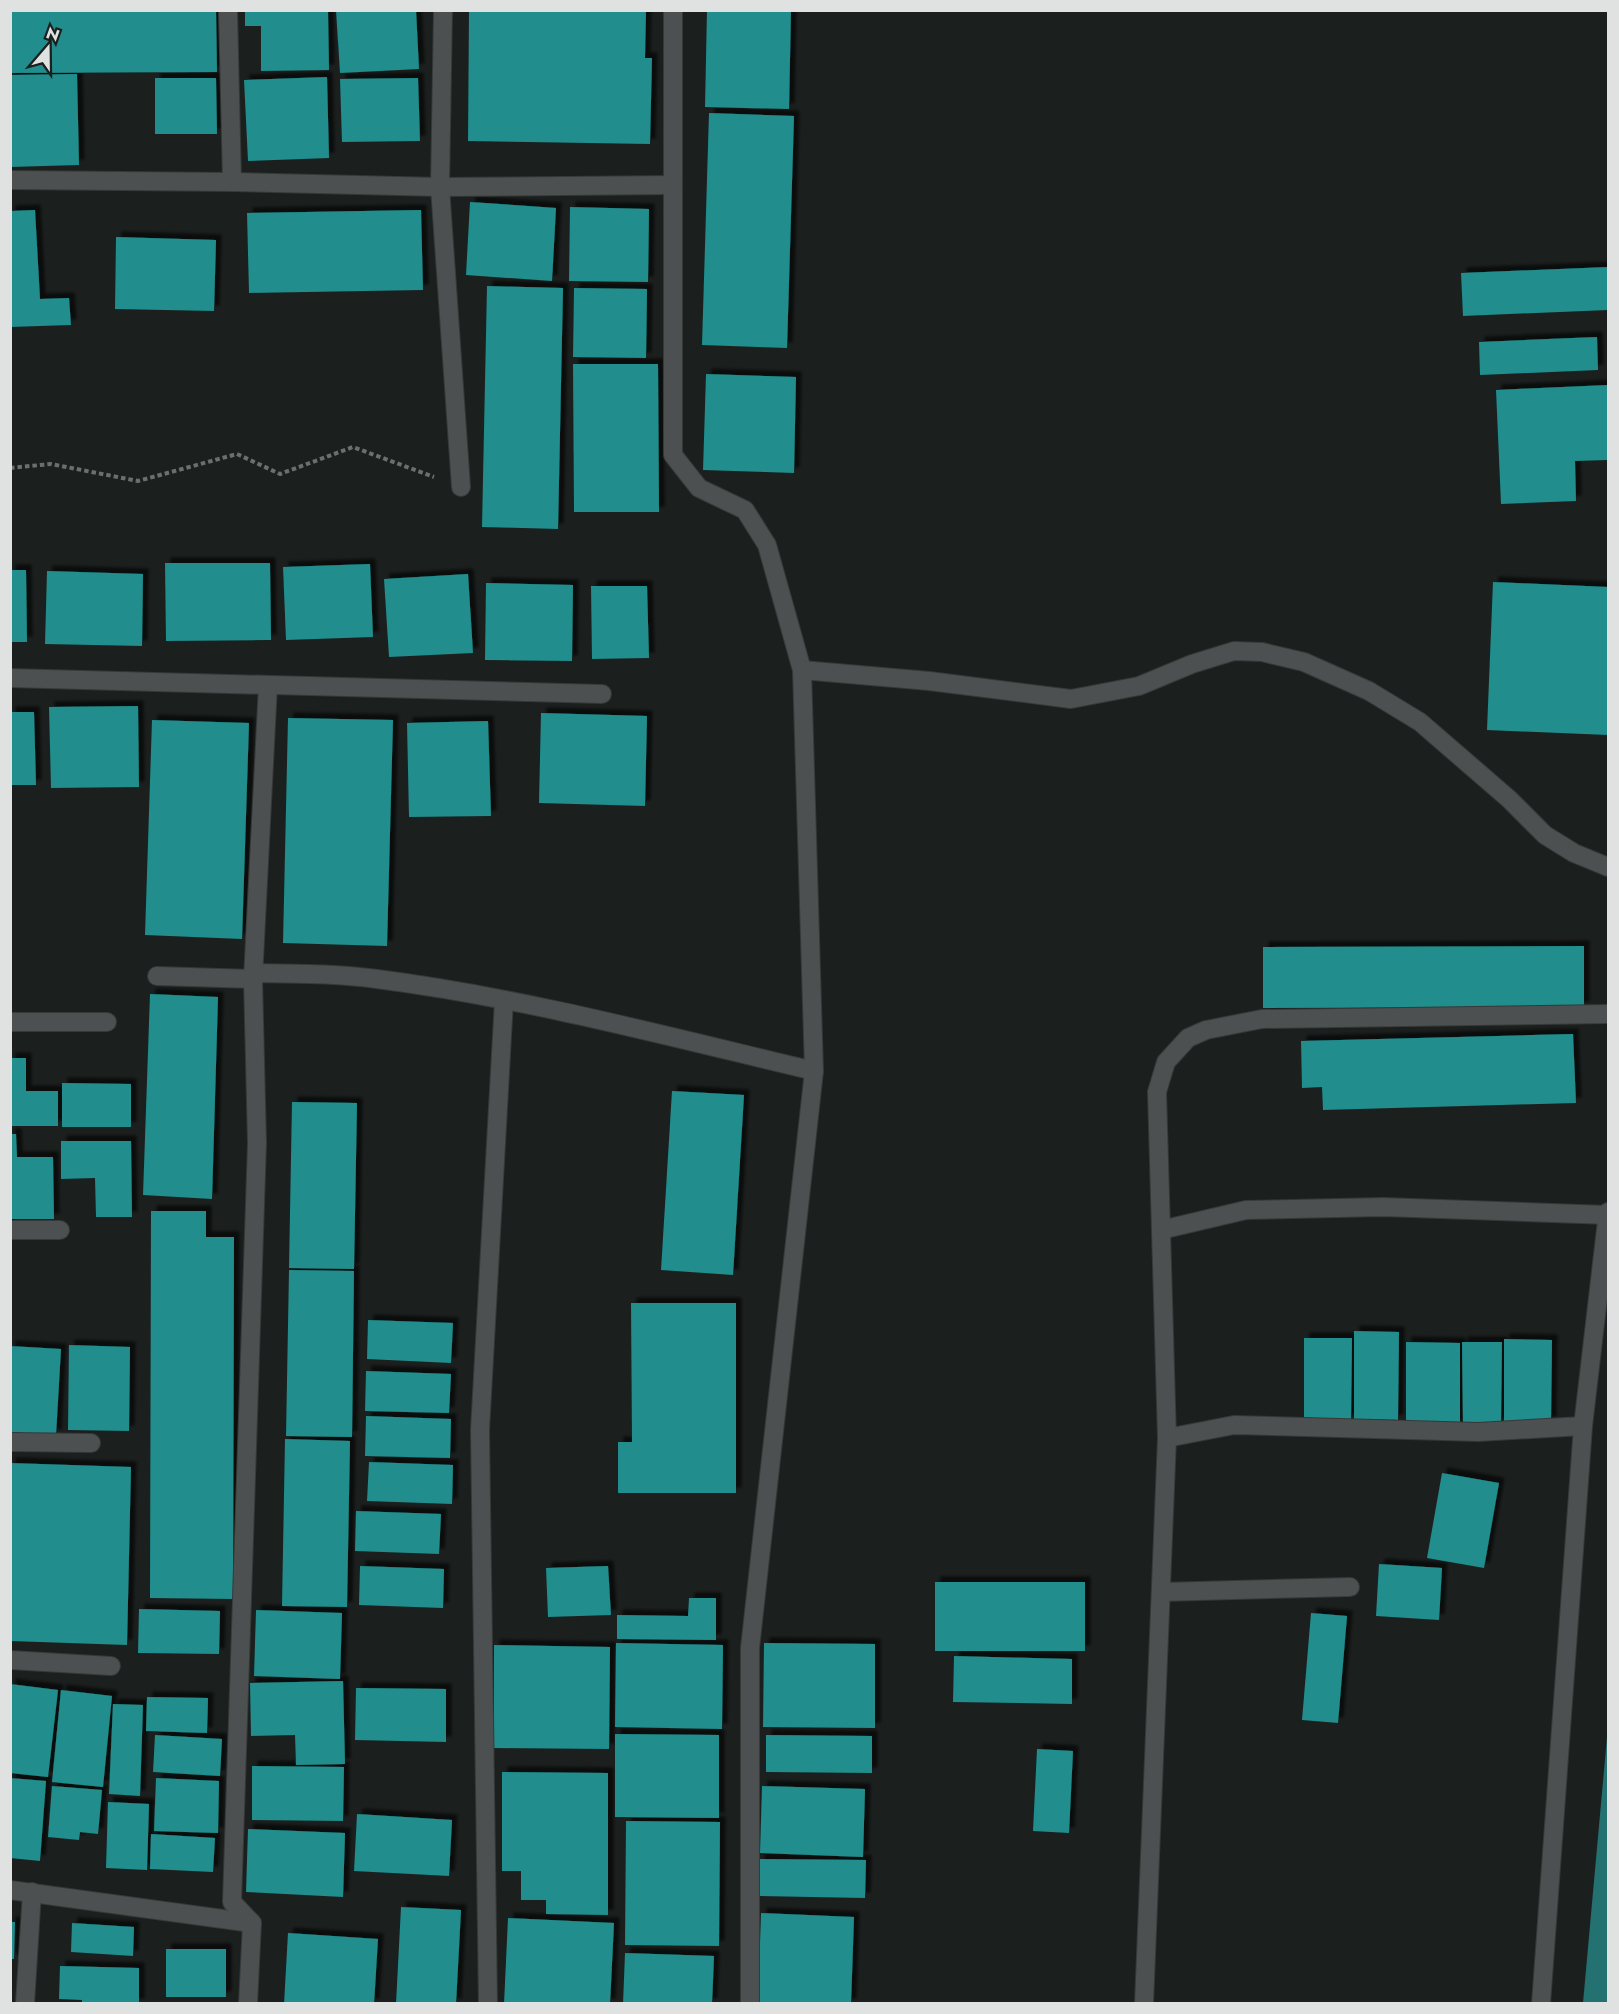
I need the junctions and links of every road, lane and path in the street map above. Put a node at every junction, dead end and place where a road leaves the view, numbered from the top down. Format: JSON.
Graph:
{"nodes":[{"id":1,"x":228,"y":10,"type":"edge"},
{"id":2,"x":443,"y":10,"type":"edge"},
{"id":3,"x":673,"y":10,"type":"edge"},
{"id":4,"x":10,"y":180,"type":"edge"},
{"id":5,"x":232,"y":182,"type":"junction"},
{"id":6,"x":673,"y":185,"type":"junction"},
{"id":7,"x":441,"y":187,"type":"junction"},
{"id":8,"x":10,"y":468,"type":"edge"},
{"id":9,"x":461,"y":487,"type":"joint"},
{"id":10,"x":802,"y":670,"type":"junction"},
{"id":11,"x":10,"y":678,"type":"edge"},
{"id":12,"x":268,"y":685,"type":"junction"},
{"id":13,"x":602,"y":694,"type":"dead end"},
{"id":14,"x":1608,"y":867,"type":"edge"},
{"id":15,"x":157,"y":976,"type":"dead end"},
{"id":16,"x":254,"y":976,"type":"junction"},
{"id":17,"x":504,"y":1000,"type":"junction"},
{"id":18,"x":1608,"y":1014,"type":"edge"},
{"id":19,"x":10,"y":1022,"type":"edge"},
{"id":20,"x":107,"y":1022,"type":"dead end"},
{"id":21,"x":814,"y":1071,"type":"junction"},
{"id":22,"x":1608,"y":1213,"type":"edge"},
{"id":23,"x":10,"y":1230,"type":"edge"},
{"id":24,"x":60,"y":1230,"type":"dead end"},
{"id":25,"x":1161,"y":1230,"type":"junction"},
{"id":26,"x":1583,"y":1426,"type":"junction"},
{"id":27,"x":1167,"y":1438,"type":"junction"},
{"id":28,"x":10,"y":1442,"type":"edge"},
{"id":29,"x":91,"y":1443,"type":"dead end"},
{"id":30,"x":1350,"y":1587,"type":"dead end"},
{"id":31,"x":1161,"y":1592,"type":"junction"},
{"id":32,"x":10,"y":1660,"type":"edge"},
{"id":33,"x":111,"y":1666,"type":"dead end"},
{"id":34,"x":10,"y":1890,"type":"edge"},
{"id":35,"x":32,"y":1892,"type":"junction"},
{"id":36,"x":252,"y":1923,"type":"junction"},
{"id":37,"x":25,"y":2004,"type":"edge"},
{"id":38,"x":248,"y":2004,"type":"edge"},
{"id":39,"x":488,"y":2004,"type":"edge"},
{"id":40,"x":750,"y":2004,"type":"edge"},
{"id":41,"x":1144,"y":2004,"type":"edge"},
{"id":42,"x":1541,"y":2004,"type":"edge"}],
"edges":[{"from":1,"to":5,"type":"street"},
{"from":2,"to":7,"type":"street"},
{"from":3,"to":6,"type":"street"},
{"from":4,"to":5,"type":"street"},
{"from":5,"to":7,"type":"street"},
{"from":6,"to":7,"type":"street"},
{"from":6,"to":10,"type":"street"},
{"from":7,"to":9,"type":"street"},
{"from":8,"to":9,"type":"path"},
{"from":10,"to":14,"type":"street"},
{"from":10,"to":21,"type":"street"},
{"from":11,"to":12,"type":"street"},
{"from":12,"to":13,"type":"street"},
{"from":12,"to":16,"type":"street"},
{"from":15,"to":16,"type":"street"},
{"from":16,"to":17,"type":"street"},
{"from":16,"to":36,"type":"street"},
{"from":17,"to":21,"type":"street"},
{"from":17,"to":39,"type":"street"},
{"from":18,"to":25,"type":"street"},
{"from":19,"to":20,"type":"street"},
{"from":21,"to":40,"type":"street"},
{"from":22,"to":25,"type":"street"},
{"from":22,"to":26,"type":"street"},
{"from":23,"to":24,"type":"street"},
{"from":25,"to":27,"type":"street"},
{"from":26,"to":27,"type":"street"},
{"from":26,"to":42,"type":"street"},
{"from":27,"to":31,"type":"street"},
{"from":28,"to":29,"type":"street"},
{"from":30,"to":31,"type":"street"},
{"from":31,"to":41,"type":"street"},
{"from":32,"to":33,"type":"street"},
{"from":34,"to":35,"type":"street"},
{"from":35,"to":36,"type":"street"},
{"from":35,"to":37,"type":"street"},
{"from":36,"to":38,"type":"street"}]}
